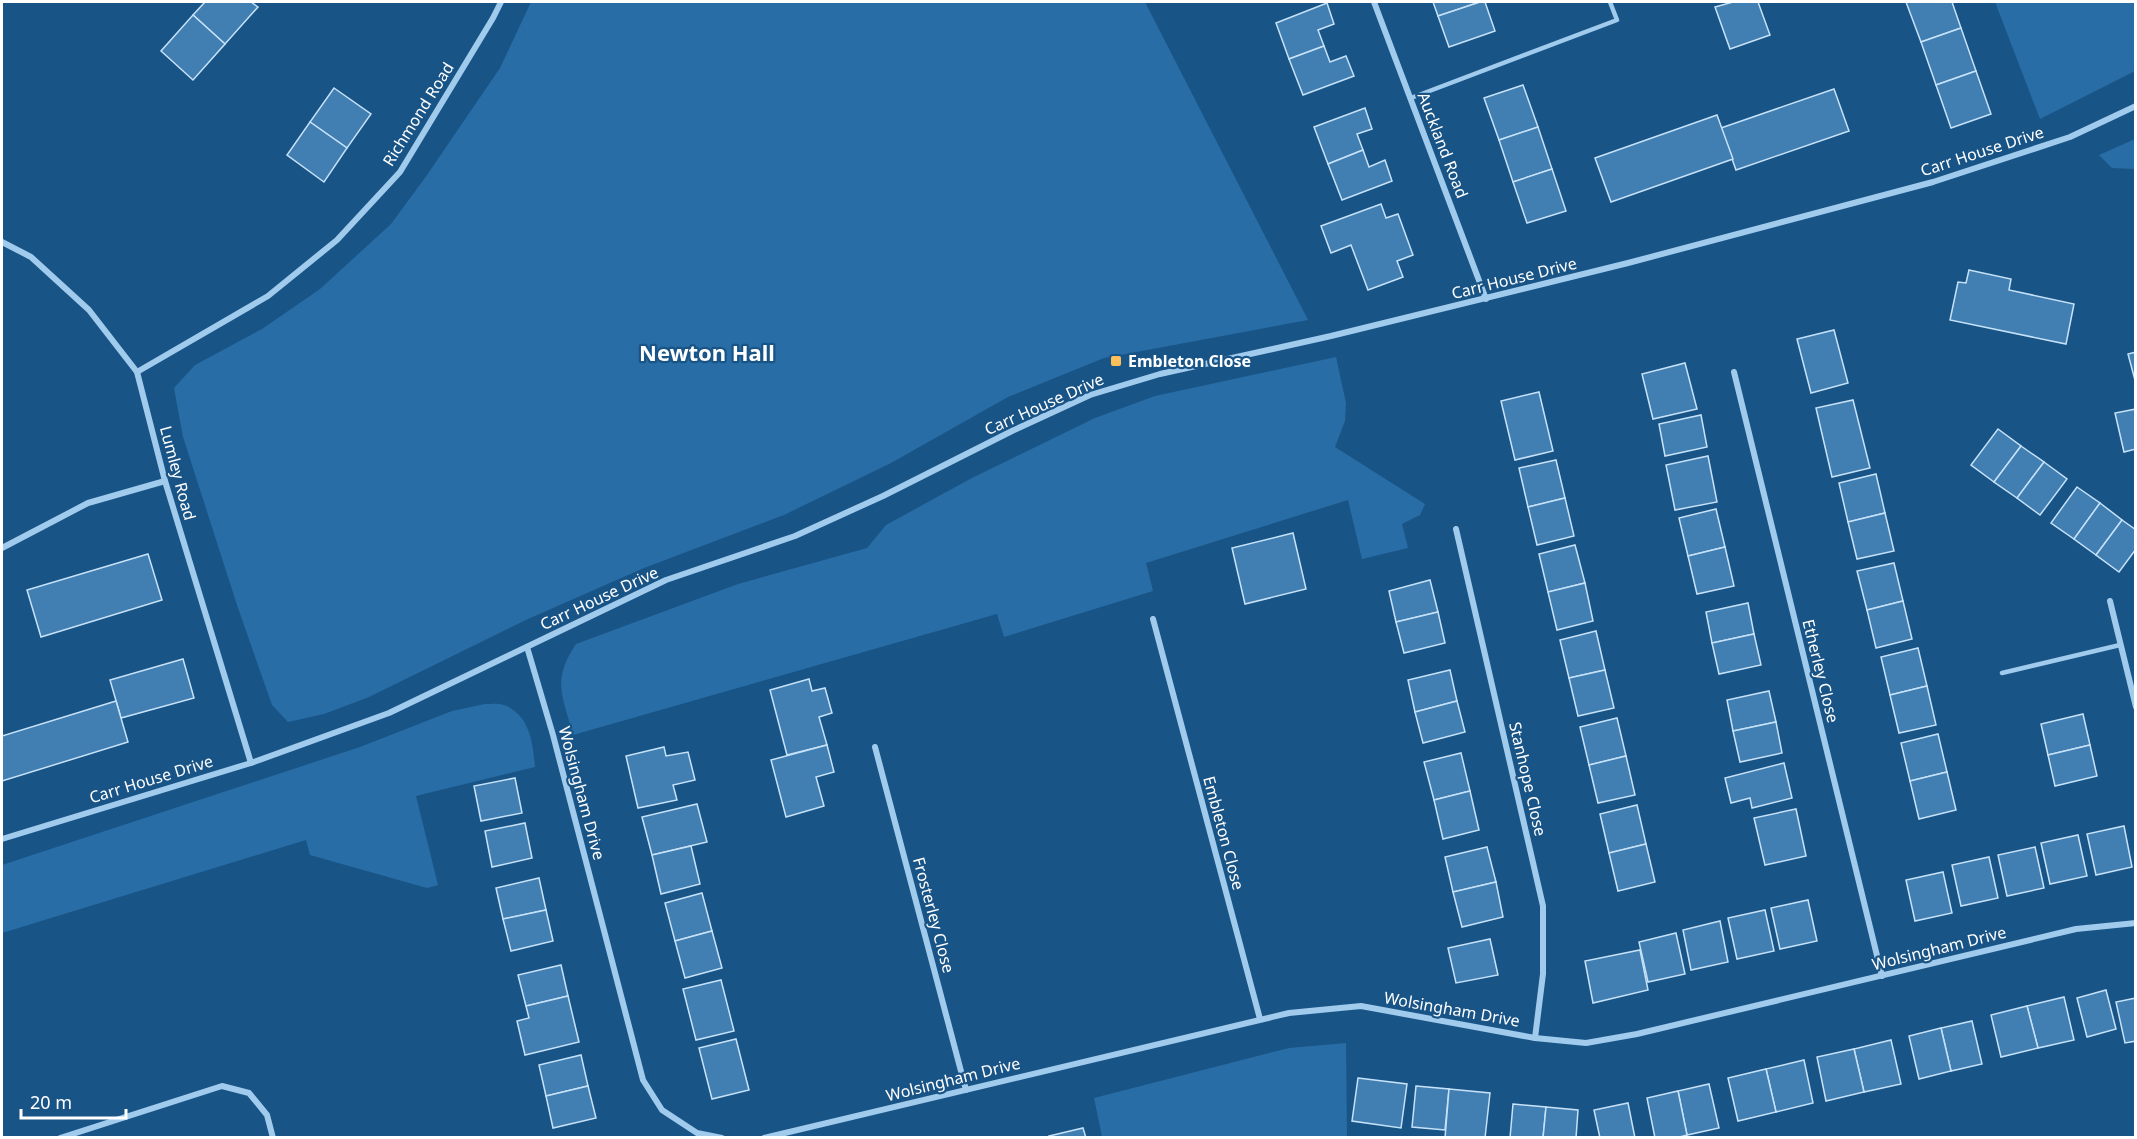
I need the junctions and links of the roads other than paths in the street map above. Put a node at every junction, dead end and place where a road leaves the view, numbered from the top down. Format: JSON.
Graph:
{"nodes":[{"id":1,"x":501,"y":2,"type":"edge"},
{"id":2,"x":1374,"y":2,"type":"edge"},
{"id":3,"x":1610,"y":2,"type":"edge"},
{"id":4,"x":1411,"y":98,"type":"junction"},
{"id":5,"x":2136,"y":106,"type":"edge"},
{"id":6,"x":2,"y":242,"type":"edge"},
{"id":7,"x":1486,"y":299,"type":"junction"},
{"id":8,"x":137,"y":372,"type":"junction"},
{"id":9,"x":1734,"y":372,"type":"dead end"},
{"id":10,"x":165,"y":481,"type":"junction"},
{"id":11,"x":1455,"y":529,"type":"dead end"},
{"id":12,"x":2,"y":548,"type":"edge"},
{"id":13,"x":2110,"y":601,"type":"dead end"},
{"id":14,"x":1153,"y":619,"type":"dead end"},
{"id":15,"x":2120,"y":645,"type":"junction"},
{"id":16,"x":527,"y":647,"type":"junction"},
{"id":17,"x":2002,"y":673,"type":"dead end"},
{"id":18,"x":2136,"y":707,"type":"edge"},
{"id":19,"x":875,"y":747,"type":"dead end"},
{"id":20,"x":250,"y":763,"type":"junction"},
{"id":21,"x":2,"y":839,"type":"edge"},
{"id":22,"x":2136,"y":923,"type":"edge"},
{"id":23,"x":1882,"y":976,"type":"junction"},
{"id":24,"x":1260,"y":1018,"type":"junction"},
{"id":25,"x":1535,"y":1038,"type":"junction"},
{"id":26,"x":966,"y":1090,"type":"junction"},
{"id":27,"x":696,"y":1135,"type":"edge"},
{"id":28,"x":60,"y":1137,"type":"edge"},
{"id":29,"x":273,"y":1137,"type":"edge"},
{"id":30,"x":722,"y":1137,"type":"edge"},
{"id":31,"x":764,"y":1137,"type":"edge"}],
"edges":[{"from":1,"to":8,"type":"street","name":"Richmond Road"},
{"from":2,"to":4,"type":"street","name":"Auckland Road"},
{"from":3,"to":4,"type":"lane"},
{"from":4,"to":7,"type":"street","name":"Auckland Road"},
{"from":5,"to":7,"type":"street","name":"Carr House Drive"},
{"from":6,"to":8,"type":"street","name":"Lumley Road"},
{"from":7,"to":16,"type":"street","name":"Carr House Drive"},
{"from":8,"to":10,"type":"street","name":"Lumley Road"},
{"from":9,"to":23,"type":"street","name":"Etherley Close"},
{"from":10,"to":12,"type":"street"},
{"from":10,"to":20,"type":"street","name":"Lumley Road"},
{"from":11,"to":25,"type":"street","name":"Stanhope Close"},
{"from":13,"to":15,"type":"street"},
{"from":14,"to":24,"type":"street","name":"Embleton Close"},
{"from":15,"to":17,"type":"lane"},
{"from":15,"to":18,"type":"street"},
{"from":16,"to":20,"type":"street","name":"Carr House Drive"},
{"from":16,"to":27,"type":"street","name":"Wolsingham Drive"},
{"from":19,"to":26,"type":"street","name":"Frosterley Close"},
{"from":20,"to":21,"type":"street","name":"Carr House Drive"},
{"from":22,"to":23,"type":"street","name":"Wolsingham Drive"},
{"from":23,"to":25,"type":"street","name":"Wolsingham Drive"},
{"from":24,"to":25,"type":"street","name":"Wolsingham Drive"},
{"from":24,"to":26,"type":"street","name":"Wolsingham Drive"},
{"from":26,"to":31,"type":"street","name":"Wolsingham Drive"},
{"from":27,"to":30,"type":"street","name":"Wolsingham Drive"},
{"from":28,"to":29,"type":"street"}]}
